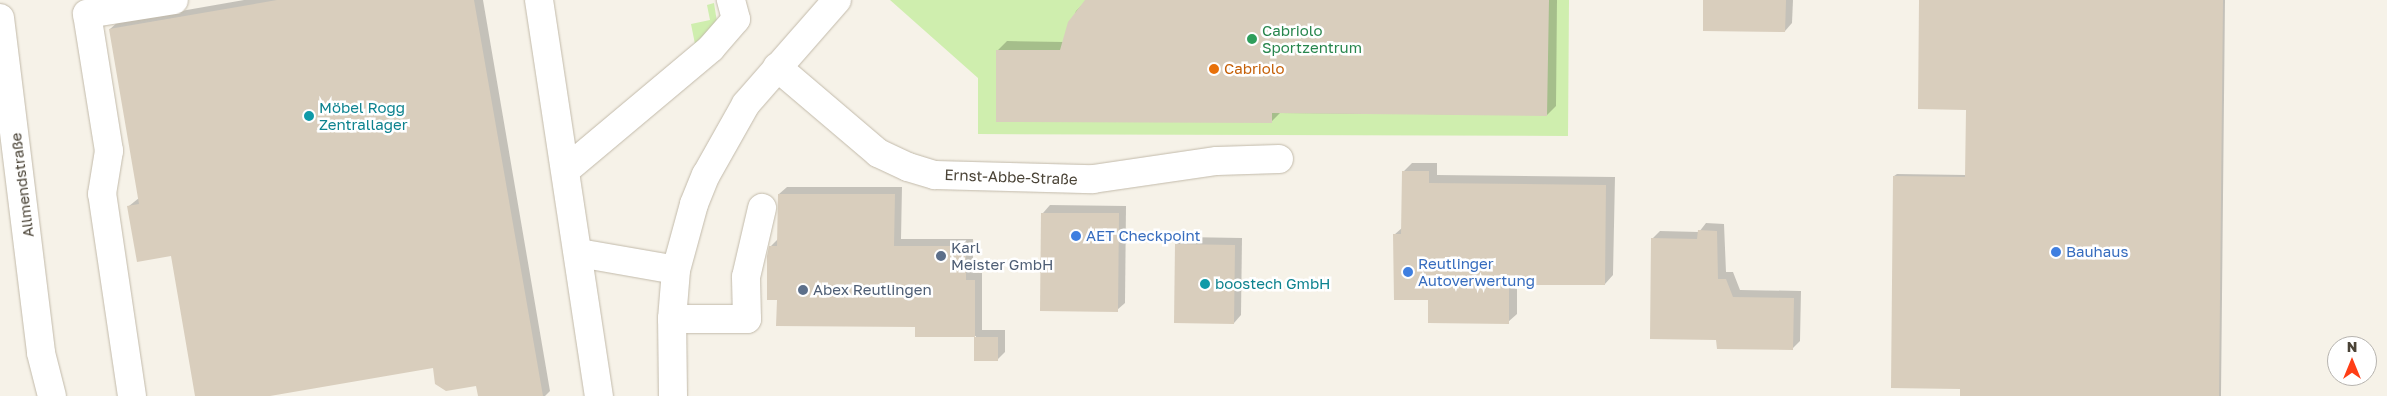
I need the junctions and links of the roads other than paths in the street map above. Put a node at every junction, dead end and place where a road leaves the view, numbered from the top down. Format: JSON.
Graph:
{"nodes":[{"id":1,"x":174,"y":0,"type":"edge"},
{"id":2,"x":540,"y":0,"type":"edge"},
{"id":3,"x":731,"y":0,"type":"edge"},
{"id":4,"x":837,"y":0,"type":"edge"},
{"id":5,"x":1,"y":27,"type":"edge"},
{"id":6,"x":777,"y":67,"type":"junction"},
{"id":7,"x":1279,"y":159,"type":"dead end"},
{"id":8,"x":567,"y":169,"type":"junction"},
{"id":9,"x":762,"y":208,"type":"dead end"},
{"id":10,"x":579,"y":254,"type":"junction"},
{"id":11,"x":676,"y":270,"type":"junction"},
{"id":12,"x":672,"y":318,"type":"junction"},
{"id":13,"x":41,"y":352,"type":"junction"},
{"id":14,"x":41,"y":396,"type":"edge"},
{"id":15,"x":52,"y":396,"type":"edge"},
{"id":16,"x":132,"y":396,"type":"edge"},
{"id":17,"x":599,"y":396,"type":"edge"},
{"id":18,"x":673,"y":396,"type":"edge"}],
"edges":[{"from":1,"to":16,"type":"street"},
{"from":2,"to":8,"type":"street"},
{"from":3,"to":8,"type":"street"},
{"from":4,"to":6,"type":"street"},
{"from":5,"to":13,"type":"street","name":"Allmendstraße"},
{"from":6,"to":7,"type":"street","name":"Ernst-Abbe-Straße"},
{"from":6,"to":11,"type":"street"},
{"from":8,"to":10,"type":"street"},
{"from":9,"to":12,"type":"street"},
{"from":10,"to":11,"type":"street"},
{"from":10,"to":17,"type":"street"},
{"from":11,"to":12,"type":"street"},
{"from":12,"to":18,"type":"street"},
{"from":13,"to":14,"type":"street","name":"Allmendstraße"},
{"from":13,"to":15,"type":"street","name":"Allmendstraße"}]}
